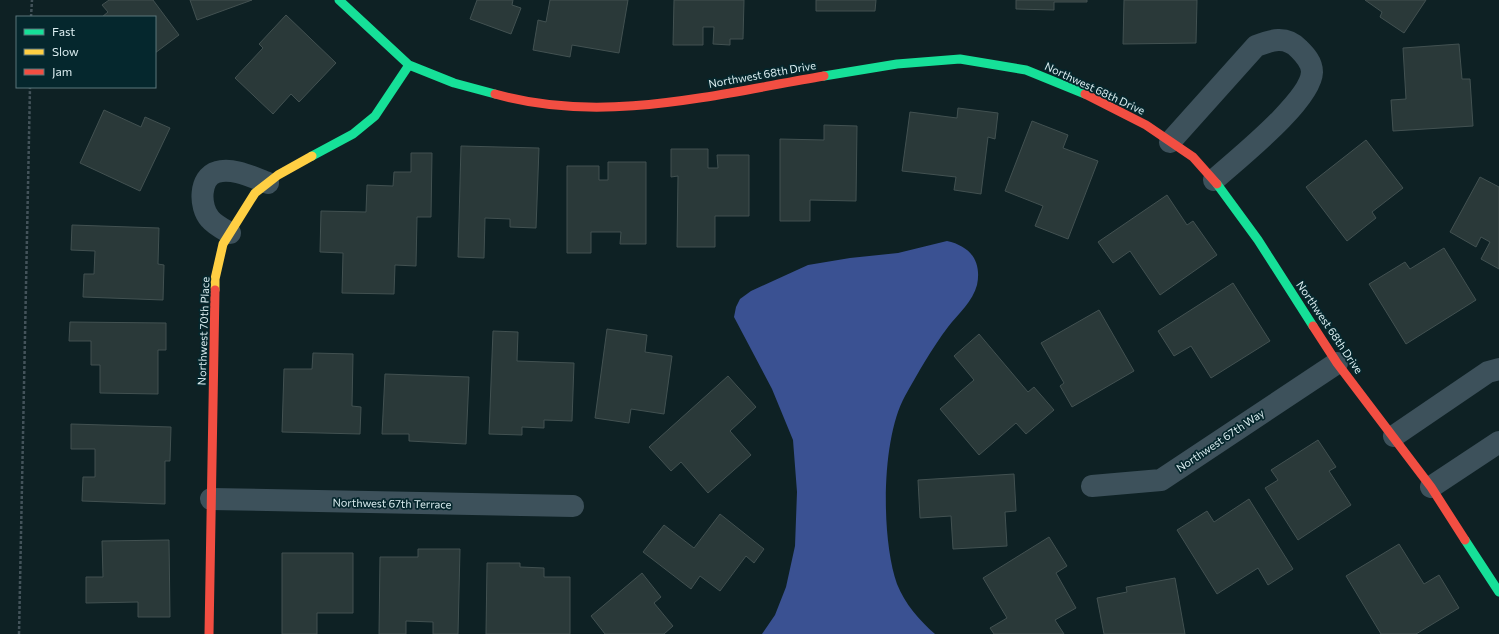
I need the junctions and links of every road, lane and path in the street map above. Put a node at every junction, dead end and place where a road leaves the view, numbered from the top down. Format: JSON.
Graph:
{"nodes":[{"id":1,"x":32,"y":0,"type":"edge"},
{"id":2,"x":339,"y":0,"type":"edge"},
{"id":3,"x":31,"y":16,"type":"edge"},
{"id":4,"x":409,"y":65,"type":"junction"},
{"id":5,"x":30,"y":88,"type":"edge"},
{"id":6,"x":1170,"y":142,"type":"junction"},
{"id":7,"x":1214,"y":180,"type":"junction"},
{"id":8,"x":268,"y":183,"type":"junction"},
{"id":9,"x":230,"y":233,"type":"junction"},
{"id":10,"x":1337,"y":363,"type":"junction"},
{"id":11,"x":1499,"y":369,"type":"edge"},
{"id":12,"x":1394,"y":436,"type":"junction"},
{"id":13,"x":1499,"y":442,"type":"edge"},
{"id":14,"x":1092,"y":486,"type":"dead end"},
{"id":15,"x":1431,"y":487,"type":"junction"},
{"id":16,"x":212,"y":499,"type":"junction"},
{"id":17,"x":573,"y":506,"type":"dead end"},
{"id":18,"x":1499,"y":592,"type":"edge"},
{"id":19,"x":19,"y":634,"type":"edge"},
{"id":20,"x":209,"y":634,"type":"edge"}],
"edges":[{"from":1,"to":3,"type":"path"},
{"from":2,"to":4,"type":"street"},
{"from":4,"to":6,"type":"street","name":"Northwest 68th Drive"},
{"from":4,"to":8,"type":"street","name":"Northwest 70th Place"},
{"from":5,"to":19,"type":"path"},
{"from":6,"to":7,"type":"street","name":"Northwest 68th Drive"},
{"from":6,"to":7,"type":"street"},
{"from":7,"to":10,"type":"street","name":"Northwest 68th Drive"},
{"from":8,"to":9,"type":"street","name":"Northwest 70th Place"},
{"from":8,"to":9,"type":"street"},
{"from":9,"to":16,"type":"street","name":"Northwest 70th Place"},
{"from":10,"to":12,"type":"street","name":"Northwest 68th Drive"},
{"from":10,"to":14,"type":"street","name":"Northwest 67th Way"},
{"from":11,"to":12,"type":"street"},
{"from":12,"to":15,"type":"street","name":"Northwest 68th Drive"},
{"from":13,"to":15,"type":"street"},
{"from":15,"to":18,"type":"street","name":"Northwest 68th Drive"},
{"from":16,"to":17,"type":"street","name":"Northwest 67th Terrace"},
{"from":16,"to":20,"type":"street","name":"Northwest 70th Place"}]}
